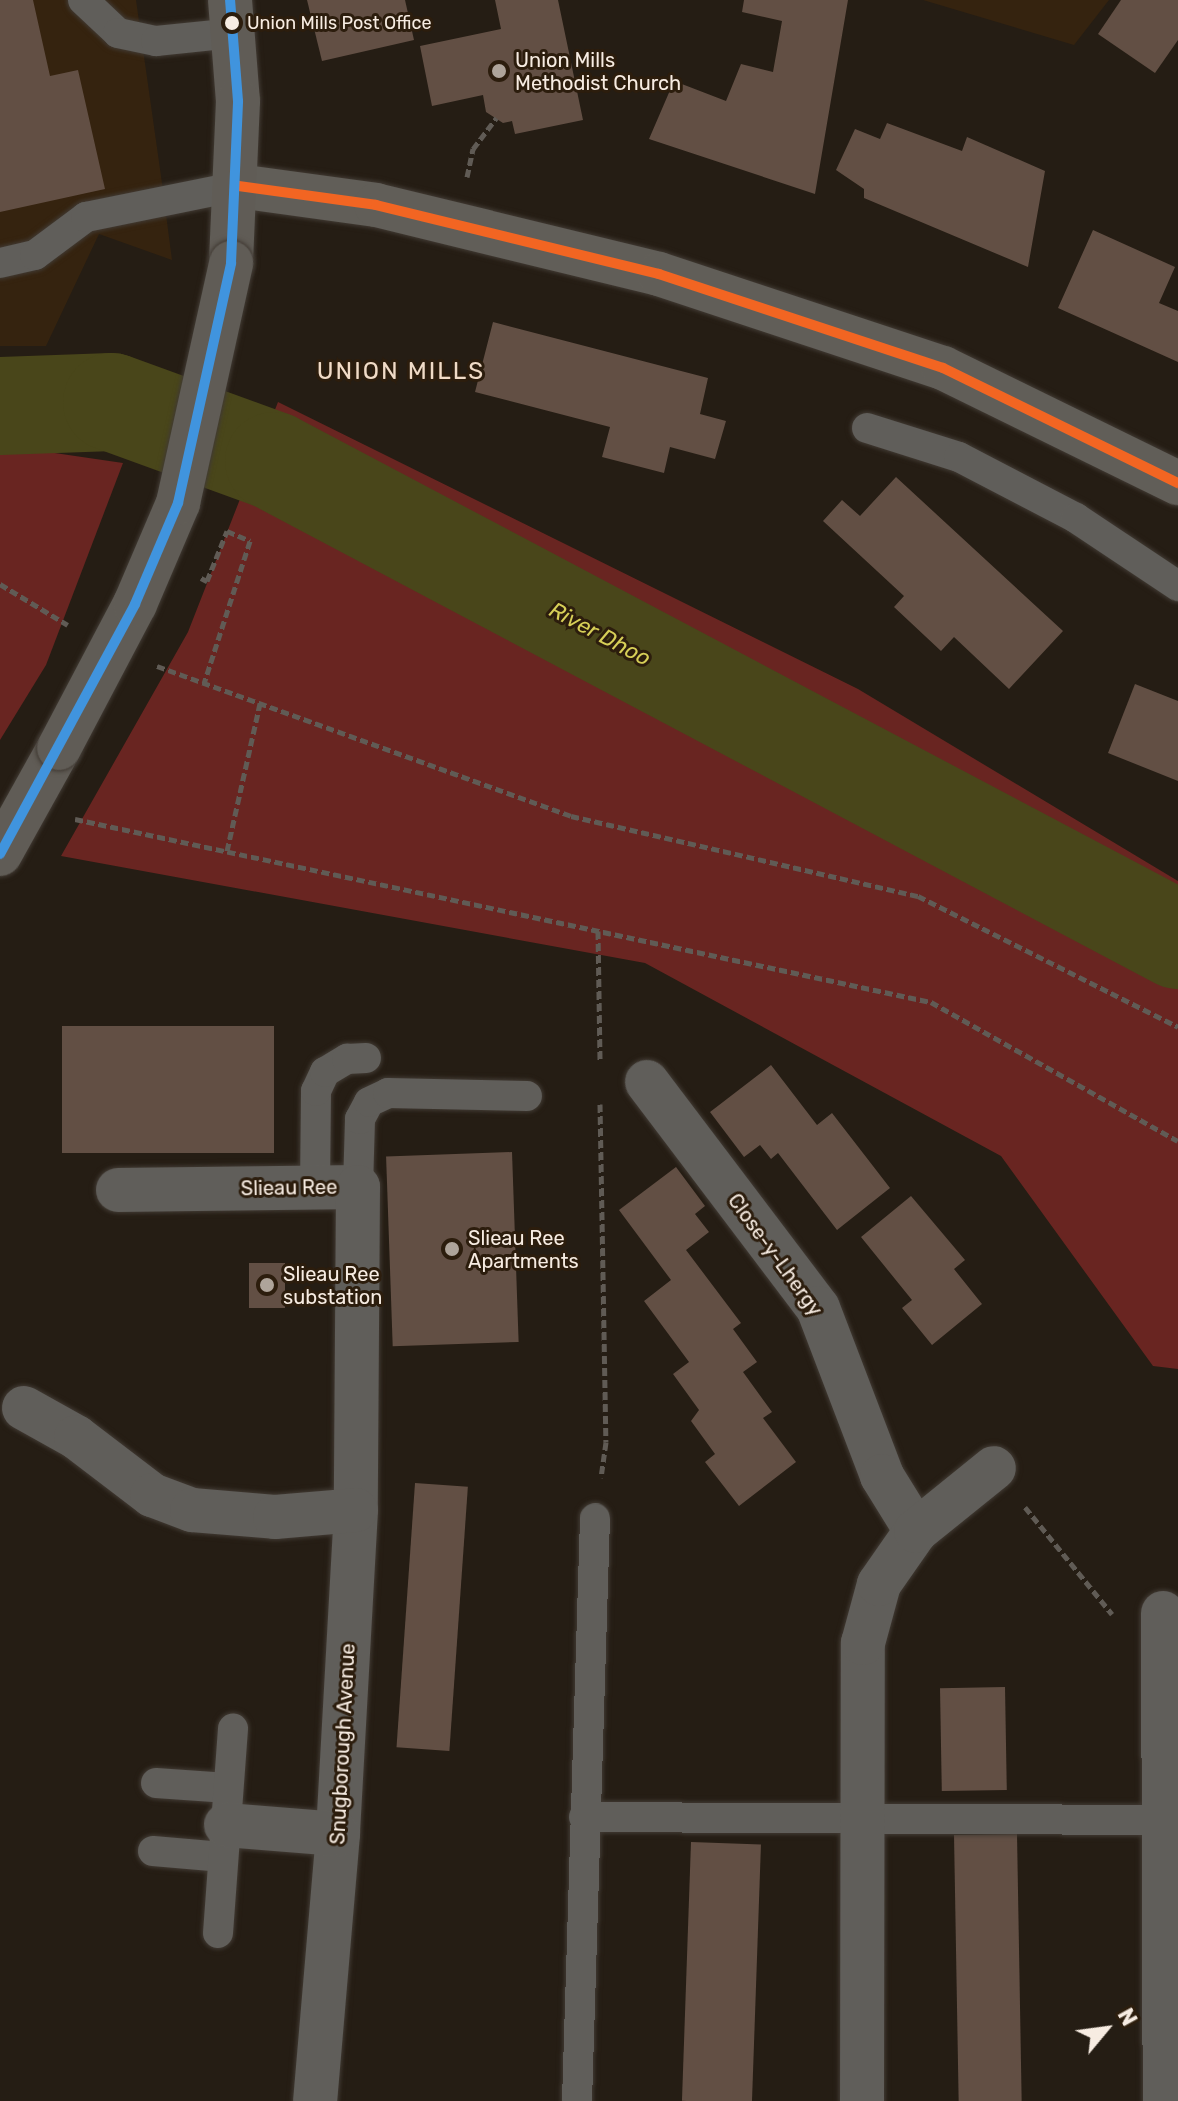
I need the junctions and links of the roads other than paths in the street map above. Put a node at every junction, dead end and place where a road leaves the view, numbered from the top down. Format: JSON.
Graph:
{"nodes":[{"id":1,"x":83,"y":0,"type":"edge"},
{"id":2,"x":232,"y":16,"type":"edge"},
{"id":3,"x":238,"y":186,"type":"junction"},
{"id":4,"x":0,"y":263,"type":"edge"},
{"id":5,"x":867,"y":428,"type":"dead end"},
{"id":6,"x":1178,"y":483,"type":"edge"},
{"id":7,"x":1178,"y":586,"type":"edge"},
{"id":8,"x":0,"y":854,"type":"edge"},
{"id":9,"x":366,"y":1058,"type":"dead end"},
{"id":10,"x":647,"y":1082,"type":"dead end"},
{"id":11,"x":527,"y":1096,"type":"dead end"},
{"id":12,"x":358,"y":1187,"type":"junction"},
{"id":13,"x":315,"y":1188,"type":"junction"},
{"id":14,"x":118,"y":1190,"type":"dead end"},
{"id":15,"x":359,"y":1386,"type":"joint"},
{"id":16,"x":24,"y":1408,"type":"dead end"},
{"id":17,"x":994,"y":1468,"type":"road end"},
{"id":18,"x":356,"y":1510,"type":"junction"},
{"id":19,"x":595,"y":1518,"type":"road end"},
{"id":20,"x":916,"y":1531,"type":"junction"},
{"id":21,"x":1163,"y":1613,"type":"dead end"},
{"id":22,"x":1171,"y":1676,"type":"edge"},
{"id":23,"x":233,"y":1729,"type":"dead end"},
{"id":24,"x":156,"y":1783,"type":"dead end"},
{"id":25,"x":584,"y":1817,"type":"junction"},
{"id":26,"x":864,"y":1820,"type":"junction"},
{"id":27,"x":1164,"y":1820,"type":"junction"},
{"id":28,"x":226,"y":1823,"type":"junction"},
{"id":29,"x":338,"y":1834,"type":"junction"},
{"id":30,"x":153,"y":1851,"type":"dead end"},
{"id":31,"x":218,"y":1933,"type":"dead end"},
{"id":32,"x":1169,"y":2077,"type":"edge"},
{"id":33,"x":315,"y":2101,"type":"edge"},
{"id":34,"x":577,"y":2101,"type":"edge"},
{"id":35,"x":862,"y":2101,"type":"edge"}],
"edges":[{"from":1,"to":2,"type":"lane"},
{"from":2,"to":3,"type":"highway"},
{"from":3,"to":4,"type":"lane"},
{"from":3,"to":6,"type":"main road"},
{"from":3,"to":8,"type":"highway","bridge":true},
{"from":5,"to":7,"type":"lane"},
{"from":9,"to":13,"type":"lane"},
{"from":10,"to":20,"type":"street","name":"Close-y-Lhergy"},
{"from":11,"to":12,"type":"lane"},
{"from":12,"to":13,"type":"street","name":"Slieau Ree"},
{"from":12,"to":15,"type":"street","name":"Slieau Ree"},
{"from":13,"to":14,"type":"street","name":"Slieau Ree"},
{"from":15,"to":18,"type":"street","name":"Snugborough Avenue"},
{"from":16,"to":18,"type":"street"},
{"from":17,"to":20,"type":"street"},
{"from":18,"to":29,"type":"street","name":"Snugborough Avenue"},
{"from":19,"to":25,"type":"lane"},
{"from":20,"to":26,"type":"street"},
{"from":21,"to":22,"type":"street"},
{"from":22,"to":27,"type":"street"},
{"from":23,"to":28,"type":"lane"},
{"from":24,"to":28,"type":"lane"},
{"from":25,"to":26,"type":"lane"},
{"from":25,"to":34,"type":"lane"},
{"from":26,"to":27,"type":"lane"},
{"from":26,"to":35,"type":"street"},
{"from":27,"to":32,"type":"street"},
{"from":28,"to":29,"type":"street"},
{"from":28,"to":30,"type":"lane"},
{"from":28,"to":31,"type":"lane"},
{"from":29,"to":33,"type":"street","name":"Snugborough Avenue"}]}
